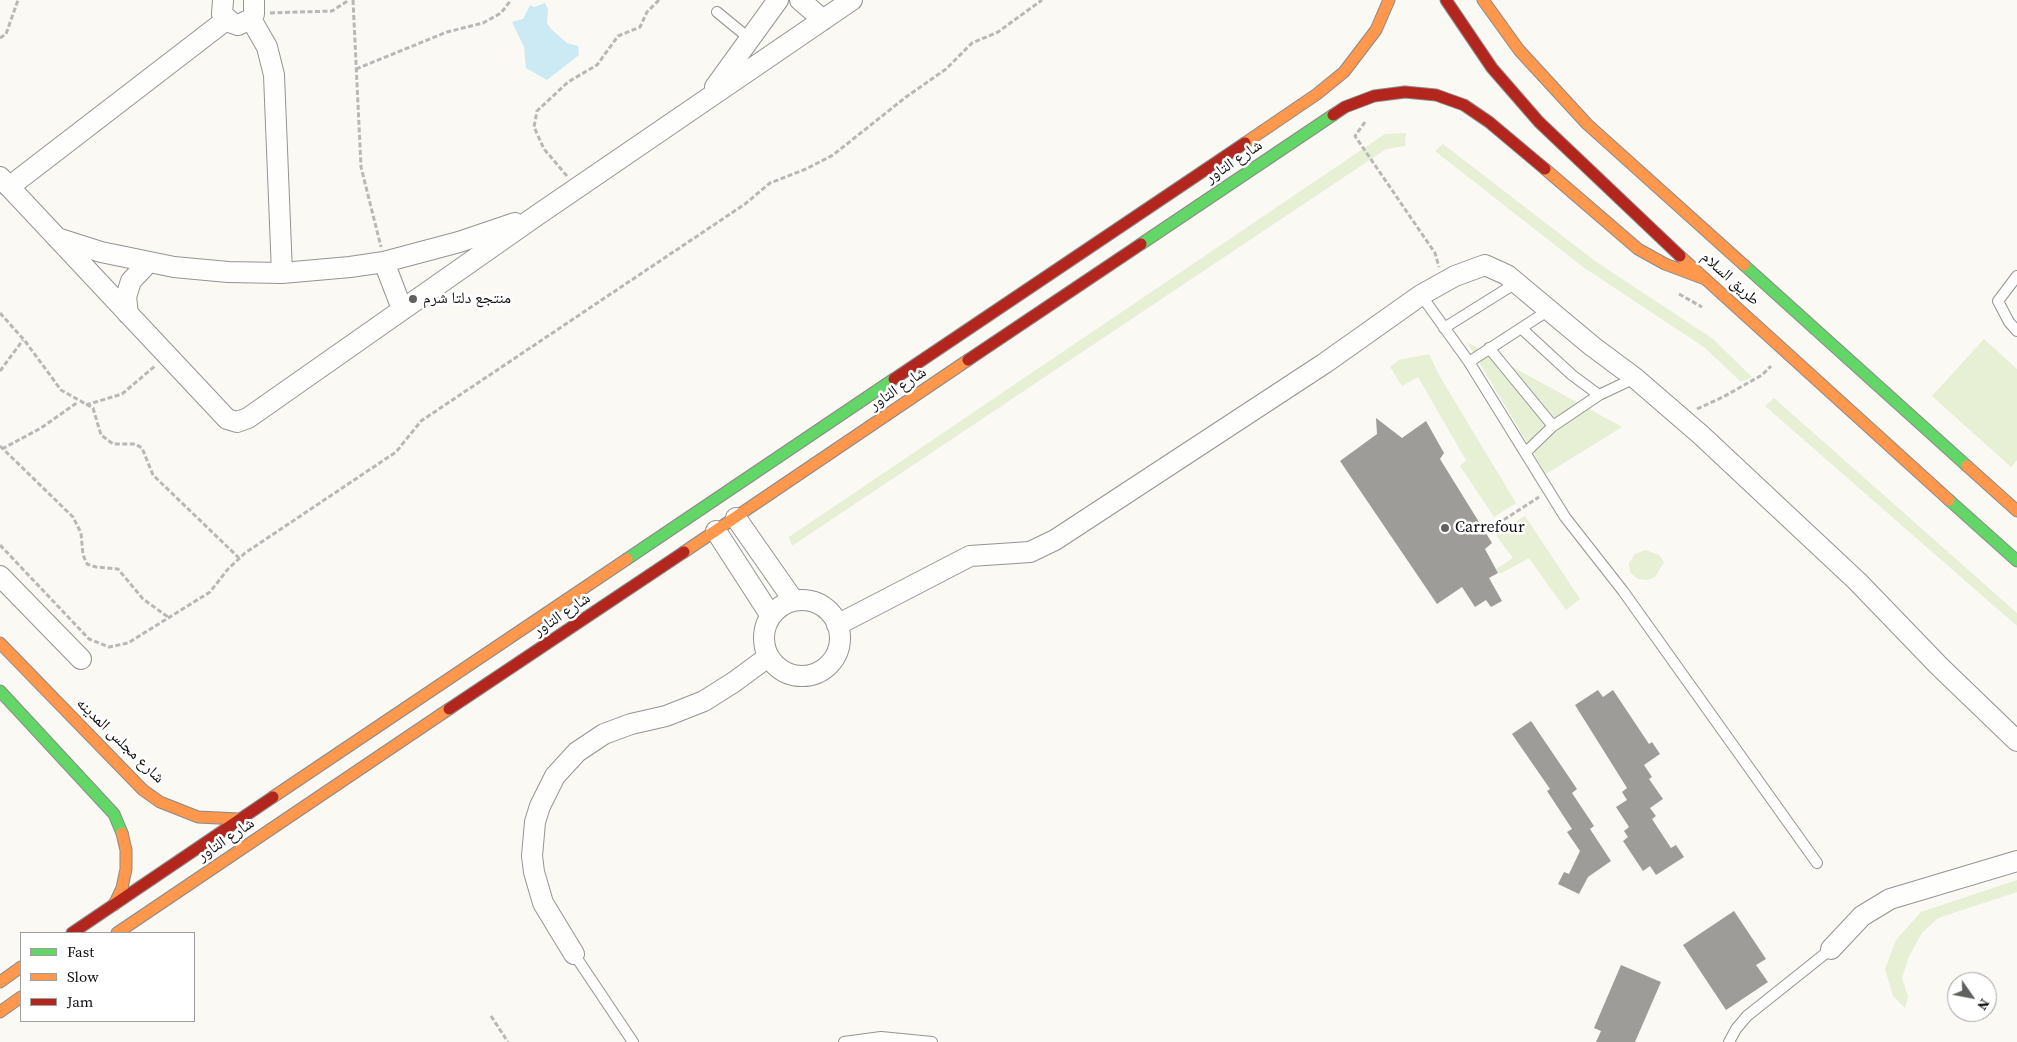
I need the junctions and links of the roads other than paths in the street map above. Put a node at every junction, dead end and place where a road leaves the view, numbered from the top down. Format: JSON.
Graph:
{"nodes":[{"id":1,"x":223,"y":0,"type":"edge"},
{"id":2,"x":778,"y":0,"type":"edge"},
{"id":3,"x":800,"y":0,"type":"edge"},
{"id":4,"x":852,"y":0,"type":"edge"},
{"id":5,"x":1389,"y":0,"type":"edge"},
{"id":6,"x":1446,"y":0,"type":"edge"},
{"id":7,"x":1483,"y":0,"type":"edge"},
{"id":8,"x":253,"y":11,"type":"edge"},
{"id":9,"x":717,"y":12,"type":"dead end"},
{"id":10,"x":226,"y":20,"type":"junction"},
{"id":11,"x":823,"y":20,"type":"junction"},
{"id":12,"x":750,"y":39,"type":"junction"},
{"id":13,"x":706,"y":99,"type":"junction"},
{"id":14,"x":1300,"y":122,"type":"junction"},
{"id":15,"x":4,"y":182,"type":"edge"},
{"id":16,"x":536,"y":216,"type":"junction"},
{"id":17,"x":55,"y":237,"type":"junction"},
{"id":18,"x":384,"y":262,"type":"junction"},
{"id":19,"x":148,"y":263,"type":"junction"},
{"id":20,"x":282,"y":273,"type":"junction"},
{"id":21,"x":2017,"y":276,"type":"edge"},
{"id":22,"x":1706,"y":280,"type":"junction"},
{"id":23,"x":1516,"y":283,"type":"junction"},
{"id":24,"x":1421,"y":295,"type":"junction"},
{"id":25,"x":402,"y":308,"type":"junction"},
{"id":26,"x":1549,"y":310,"type":"junction"},
{"id":27,"x":128,"y":314,"type":"junction"},
{"id":28,"x":1444,"y":328,"type":"junction"},
{"id":29,"x":1521,"y":328,"type":"junction"},
{"id":30,"x":2017,"y":330,"type":"edge"},
{"id":31,"x":1490,"y":348,"type":"junction"},
{"id":32,"x":1469,"y":362,"type":"junction"},
{"id":33,"x":1635,"y":378,"type":"junction"},
{"id":34,"x":1599,"y":396,"type":"junction"},
{"id":35,"x":1553,"y":426,"type":"junction"},
{"id":36,"x":1526,"y":452,"type":"junction"},
{"id":37,"x":2017,"y":511,"type":"edge"},
{"id":38,"x":736,"y":518,"type":"junction"},
{"id":39,"x":716,"y":531,"type":"junction"},
{"id":40,"x":2017,"y":561,"type":"edge"},
{"id":41,"x":0,"y":576,"type":"edge"},
{"id":42,"x":794,"y":601,"type":"junction"},
{"id":43,"x":771,"y":616,"type":"junction"},
{"id":44,"x":838,"y":625,"type":"junction"},
{"id":45,"x":0,"y":643,"type":"edge"},
{"id":46,"x":517,"y":648,"type":"junction"},
{"id":47,"x":768,"y":657,"type":"junction"},
{"id":48,"x":81,"y":659,"type":"dead end"},
{"id":49,"x":0,"y":692,"type":"edge"},
{"id":50,"x":2017,"y":741,"type":"edge"},
{"id":51,"x":240,"y":818,"type":"junction"},
{"id":52,"x":2017,"y":861,"type":"edge"},
{"id":53,"x":1817,"y":863,"type":"dead end"},
{"id":54,"x":114,"y":905,"type":"junction"},
{"id":55,"x":74,"y":932,"type":"edge"},
{"id":56,"x":118,"y":932,"type":"edge"},
{"id":57,"x":1831,"y":949,"type":"joint"},
{"id":58,"x":574,"y":954,"type":"joint"},
{"id":59,"x":20,"y":969,"type":"edge"},
{"id":60,"x":0,"y":982,"type":"edge"},
{"id":61,"x":20,"y":998,"type":"edge"},
{"id":62,"x":0,"y":1012,"type":"edge"},
{"id":63,"x":633,"y":1042,"type":"edge"},
{"id":64,"x":844,"y":1042,"type":"edge"},
{"id":65,"x":932,"y":1042,"type":"edge"},
{"id":66,"x":1729,"y":1042,"type":"edge"}],
"edges":[{"from":1,"to":10,"type":"street"},
{"from":2,"to":12,"type":"street"},
{"from":3,"to":11,"type":"street"},
{"from":4,"to":11,"type":"street"},
{"from":5,"to":14,"type":"main road","name":"شارع التاور"},
{"from":6,"to":22,"type":"main road","name":"طريق السلام"},
{"from":7,"to":37,"type":"main road","name":"طريق السلام"},
{"from":8,"to":10,"type":"street"},
{"from":8,"to":20,"type":"street"},
{"from":9,"to":12,"type":"lane"},
{"from":10,"to":15,"type":"street"},
{"from":11,"to":13,"type":"street"},
{"from":12,"to":13,"type":"street"},
{"from":13,"to":16,"type":"street"},
{"from":14,"to":22,"type":"main road","name":"شارع التاور"},
{"from":14,"to":38,"type":"main road","name":"شارع التاور"},
{"from":14,"to":46,"type":"main road","name":"شارع التاور"},
{"from":15,"to":17,"type":"street"},
{"from":16,"to":18,"type":"street"},
{"from":16,"to":25,"type":"street"},
{"from":17,"to":19,"type":"street"},
{"from":17,"to":27,"type":"street"},
{"from":18,"to":20,"type":"street"},
{"from":18,"to":25,"type":"street"},
{"from":19,"to":20,"type":"street"},
{"from":19,"to":27,"type":"street"},
{"from":21,"to":30,"type":"lane"},
{"from":22,"to":40,"type":"main road","name":"طريق السلام"},
{"from":23,"to":24,"type":"street"},
{"from":23,"to":26,"type":"street"},
{"from":23,"to":28,"type":"lane"},
{"from":24,"to":28,"type":"lane"},
{"from":24,"to":44,"type":"street"},
{"from":25,"to":27,"type":"street"},
{"from":26,"to":29,"type":"lane"},
{"from":26,"to":33,"type":"street"},
{"from":28,"to":32,"type":"lane"},
{"from":29,"to":31,"type":"lane"},
{"from":29,"to":34,"type":"lane"},
{"from":31,"to":32,"type":"lane"},
{"from":31,"to":35,"type":"lane"},
{"from":32,"to":36,"type":"lane"},
{"from":33,"to":34,"type":"lane"},
{"from":33,"to":50,"type":"street"},
{"from":34,"to":35,"type":"lane"},
{"from":35,"to":36,"type":"lane"},
{"from":36,"to":53,"type":"lane"},
{"from":38,"to":39,"type":"main road","name":"شارع التاور"},
{"from":38,"to":42,"type":"street"},
{"from":39,"to":43,"type":"street"},
{"from":39,"to":46,"type":"main road","name":"شارع التاور"},
{"from":41,"to":48,"type":"street"},
{"from":42,"to":43,"type":"street"},
{"from":42,"to":44,"type":"street"},
{"from":43,"to":47,"type":"street"},
{"from":44,"to":47,"type":"street"},
{"from":45,"to":51,"type":"main road","name":"شارع مجلس المدينه"},
{"from":46,"to":51,"type":"main road","name":"شارع التاور"},
{"from":46,"to":56,"type":"main road","name":"شارع التاور"},
{"from":47,"to":58,"type":"street"},
{"from":49,"to":54,"type":"main road"},
{"from":51,"to":54,"type":"main road","name":"شارع التاور"},
{"from":52,"to":57,"type":"street"},
{"from":54,"to":55,"type":"main road","name":"شارع التاور"},
{"from":57,"to":66,"type":"lane"},
{"from":58,"to":63,"type":"lane"},
{"from":59,"to":60,"type":"main road"},
{"from":61,"to":62,"type":"main road"},
{"from":64,"to":65,"type":"lane"}]}
